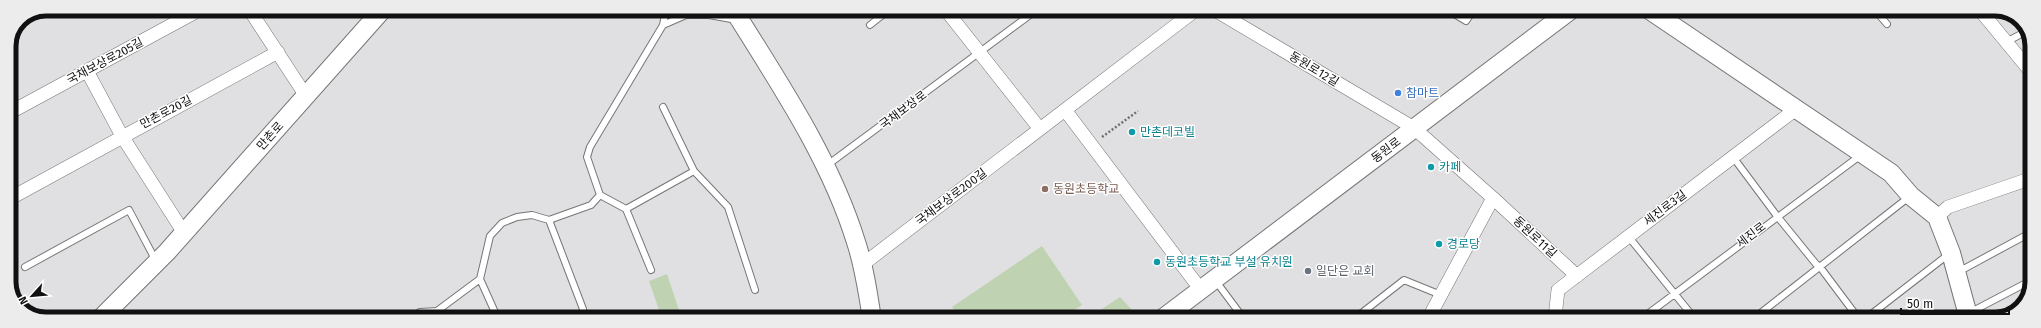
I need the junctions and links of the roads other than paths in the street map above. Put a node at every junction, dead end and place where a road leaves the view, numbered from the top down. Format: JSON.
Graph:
{"nodes":[{"id":1,"x":189,"y":16,"type":"edge"},
{"id":2,"x":254,"y":16,"type":"edge"},
{"id":3,"x":377,"y":16,"type":"edge"},
{"id":4,"x":665,"y":16,"type":"edge"},
{"id":5,"x":684,"y":16,"type":"edge"},
{"id":6,"x":737,"y":16,"type":"edge"},
{"id":7,"x":881,"y":16,"type":"edge"},
{"id":8,"x":951,"y":16,"type":"edge"},
{"id":9,"x":1029,"y":16,"type":"edge"},
{"id":10,"x":1188,"y":16,"type":"edge"},
{"id":11,"x":1225,"y":16,"type":"edge"},
{"id":12,"x":1457,"y":16,"type":"edge"},
{"id":13,"x":1470,"y":16,"type":"edge"},
{"id":14,"x":1559,"y":16,"type":"edge"},
{"id":15,"x":1880,"y":16,"type":"edge"},
{"id":16,"x":1985,"y":16,"type":"edge"},
{"id":17,"x":1669,"y":17,"type":"edge"},
{"id":18,"x":870,"y":24,"type":"dead end"},
{"id":19,"x":1887,"y":24,"type":"dead end"},
{"id":20,"x":663,"y":25,"type":"junction"},
{"id":21,"x":2023,"y":33,"type":"edge"},
{"id":22,"x":2006,"y":42,"type":"junction"},
{"id":23,"x":278,"y":52,"type":"junction"},
{"id":24,"x":980,"y":52,"type":"junction"},
{"id":25,"x":2025,"y":65,"type":"edge"},
{"id":26,"x":86,"y":71,"type":"junction"},
{"id":27,"x":306,"y":96,"type":"junction"},
{"id":28,"x":663,"y":106,"type":"dead end"},
{"id":29,"x":16,"y":109,"type":"edge"},
{"id":30,"x":1796,"y":109,"type":"junction"},
{"id":31,"x":1065,"y":110,"type":"junction"},
{"id":32,"x":1414,"y":128,"type":"junction"},
{"id":33,"x":1040,"y":129,"type":"junction"},
{"id":34,"x":122,"y":136,"type":"junction"},
{"id":35,"x":1862,"y":154,"type":"junction"},
{"id":36,"x":1733,"y":157,"type":"junction"},
{"id":37,"x":825,"y":167,"type":"junction"},
{"id":38,"x":694,"y":171,"type":"junction"},
{"id":39,"x":2025,"y":180,"type":"edge"},
{"id":40,"x":16,"y":195,"type":"edge"},
{"id":41,"x":600,"y":195,"type":"junction"},
{"id":42,"x":1911,"y":196,"type":"junction"},
{"id":43,"x":1493,"y":198,"type":"junction"},
{"id":44,"x":626,"y":209,"type":"junction"},
{"id":45,"x":1776,"y":216,"type":"junction"},
{"id":46,"x":1937,"y":217,"type":"junction"},
{"id":47,"x":549,"y":220,"type":"junction"},
{"id":48,"x":184,"y":233,"type":"junction"},
{"id":49,"x":1628,"y":236,"type":"junction"},
{"id":50,"x":2025,"y":236,"type":"edge"},
{"id":51,"x":1951,"y":253,"type":"junction"},
{"id":52,"x":157,"y":262,"type":"junction"},
{"id":53,"x":862,"y":266,"type":"junction"},
{"id":54,"x":25,"y":267,"type":"dead end"},
{"id":55,"x":1820,"y":267,"type":"junction"},
{"id":56,"x":651,"y":270,"type":"dead end"},
{"id":57,"x":1956,"y":272,"type":"junction"},
{"id":58,"x":1576,"y":276,"type":"junction"},
{"id":59,"x":480,"y":279,"type":"junction"},
{"id":60,"x":2025,"y":284,"type":"edge"},
{"id":61,"x":1207,"y":285,"type":"junction"},
{"id":62,"x":755,"y":290,"type":"dead end"},
{"id":63,"x":1673,"y":294,"type":"junction"},
{"id":64,"x":1441,"y":295,"type":"junction"},
{"id":65,"x":107,"y":312,"type":"edge"},
{"id":66,"x":420,"y":312,"type":"dead end"},
{"id":67,"x":495,"y":312,"type":"edge"},
{"id":68,"x":582,"y":312,"type":"edge"},
{"id":69,"x":871,"y":312,"type":"edge"},
{"id":70,"x":1171,"y":312,"type":"edge"},
{"id":71,"x":1236,"y":312,"type":"edge"},
{"id":72,"x":1363,"y":312,"type":"edge"},
{"id":73,"x":1432,"y":312,"type":"edge"},
{"id":74,"x":1556,"y":312,"type":"edge"},
{"id":75,"x":1650,"y":312,"type":"edge"},
{"id":76,"x":1689,"y":312,"type":"edge"},
{"id":77,"x":1762,"y":312,"type":"edge"},
{"id":78,"x":1854,"y":312,"type":"edge"},
{"id":79,"x":1874,"y":312,"type":"edge"},
{"id":80,"x":1968,"y":312,"type":"edge"},
{"id":81,"x":1976,"y":312,"type":"edge"}],
"edges":[{"from":1,"to":26,"type":"street","name":"국채보상로205길"},
{"from":2,"to":23,"type":"street"},
{"from":3,"to":27,"type":"main road","name":"만촌로"},
{"from":4,"to":20,"type":"lane"},
{"from":5,"to":20,"type":"lane"},
{"from":6,"to":37,"type":"main road"},
{"from":7,"to":18,"type":"lane"},
{"from":8,"to":24,"type":"street"},
{"from":9,"to":24,"type":"lane"},
{"from":10,"to":31,"type":"street","name":"국채보상로200길"},
{"from":11,"to":32,"type":"street","name":"동원로12길"},
{"from":12,"to":13,"type":"lane"},
{"from":14,"to":32,"type":"main road","name":"동원로"},
{"from":15,"to":19,"type":"lane"},
{"from":16,"to":22,"type":"street"},
{"from":17,"to":30,"type":"main road"},
{"from":20,"to":41,"type":"lane"},
{"from":21,"to":22,"type":"lane"},
{"from":22,"to":25,"type":"street"},
{"from":23,"to":27,"type":"street"},
{"from":23,"to":34,"type":"street","name":"만촌로20길"},
{"from":24,"to":33,"type":"street"},
{"from":24,"to":37,"type":"lane","name":"국채보상로"},
{"from":26,"to":29,"type":"street","name":"국채보상로205길"},
{"from":26,"to":34,"type":"street"},
{"from":27,"to":48,"type":"main road","name":"만촌로"},
{"from":28,"to":38,"type":"lane"},
{"from":30,"to":35,"type":"main road"},
{"from":30,"to":36,"type":"street","name":"세진로3길"},
{"from":31,"to":33,"type":"street","name":"국채보상로200길"},
{"from":31,"to":61,"type":"street"},
{"from":32,"to":43,"type":"street","name":"동원로11길"},
{"from":32,"to":61,"type":"main road","name":"동원로"},
{"from":33,"to":53,"type":"street","name":"국채보상로200길"},
{"from":34,"to":40,"type":"street","name":"만촌로20길"},
{"from":34,"to":48,"type":"street"},
{"from":35,"to":42,"type":"main road"},
{"from":35,"to":45,"type":"lane","name":"세진로"},
{"from":36,"to":45,"type":"lane"},
{"from":36,"to":49,"type":"street","name":"세진로3길"},
{"from":37,"to":53,"type":"main road"},
{"from":38,"to":44,"type":"lane"},
{"from":38,"to":62,"type":"lane"},
{"from":39,"to":46,"type":"street"},
{"from":41,"to":44,"type":"lane"},
{"from":41,"to":47,"type":"lane"},
{"from":42,"to":46,"type":"main road"},
{"from":42,"to":55,"type":"lane"},
{"from":43,"to":58,"type":"street","name":"동원로11길"},
{"from":43,"to":64,"type":"street"},
{"from":44,"to":56,"type":"lane"},
{"from":45,"to":55,"type":"lane"},
{"from":45,"to":63,"type":"lane","name":"세진로"},
{"from":46,"to":51,"type":"main road"},
{"from":47,"to":59,"type":"lane"},
{"from":47,"to":68,"type":"lane"},
{"from":48,"to":52,"type":"main road","name":"만촌로"},
{"from":49,"to":58,"type":"street","name":"세진로3길"},
{"from":49,"to":63,"type":"lane"},
{"from":50,"to":57,"type":"lane"},
{"from":51,"to":57,"type":"main road"},
{"from":51,"to":79,"type":"lane"},
{"from":52,"to":54,"type":"lane"},
{"from":52,"to":65,"type":"main road","name":"만촌로"},
{"from":53,"to":69,"type":"main road"},
{"from":55,"to":77,"type":"lane"},
{"from":55,"to":78,"type":"lane"},
{"from":57,"to":80,"type":"main road"},
{"from":58,"to":74,"type":"street","name":"세진로3길"},
{"from":59,"to":66,"type":"lane"},
{"from":59,"to":67,"type":"lane"},
{"from":60,"to":81,"type":"lane"},
{"from":61,"to":70,"type":"main road","name":"동원로"},
{"from":61,"to":71,"type":"lane"},
{"from":63,"to":75,"type":"lane","name":"세진로"},
{"from":63,"to":76,"type":"lane"},
{"from":64,"to":72,"type":"lane"},
{"from":64,"to":73,"type":"street"}]}
